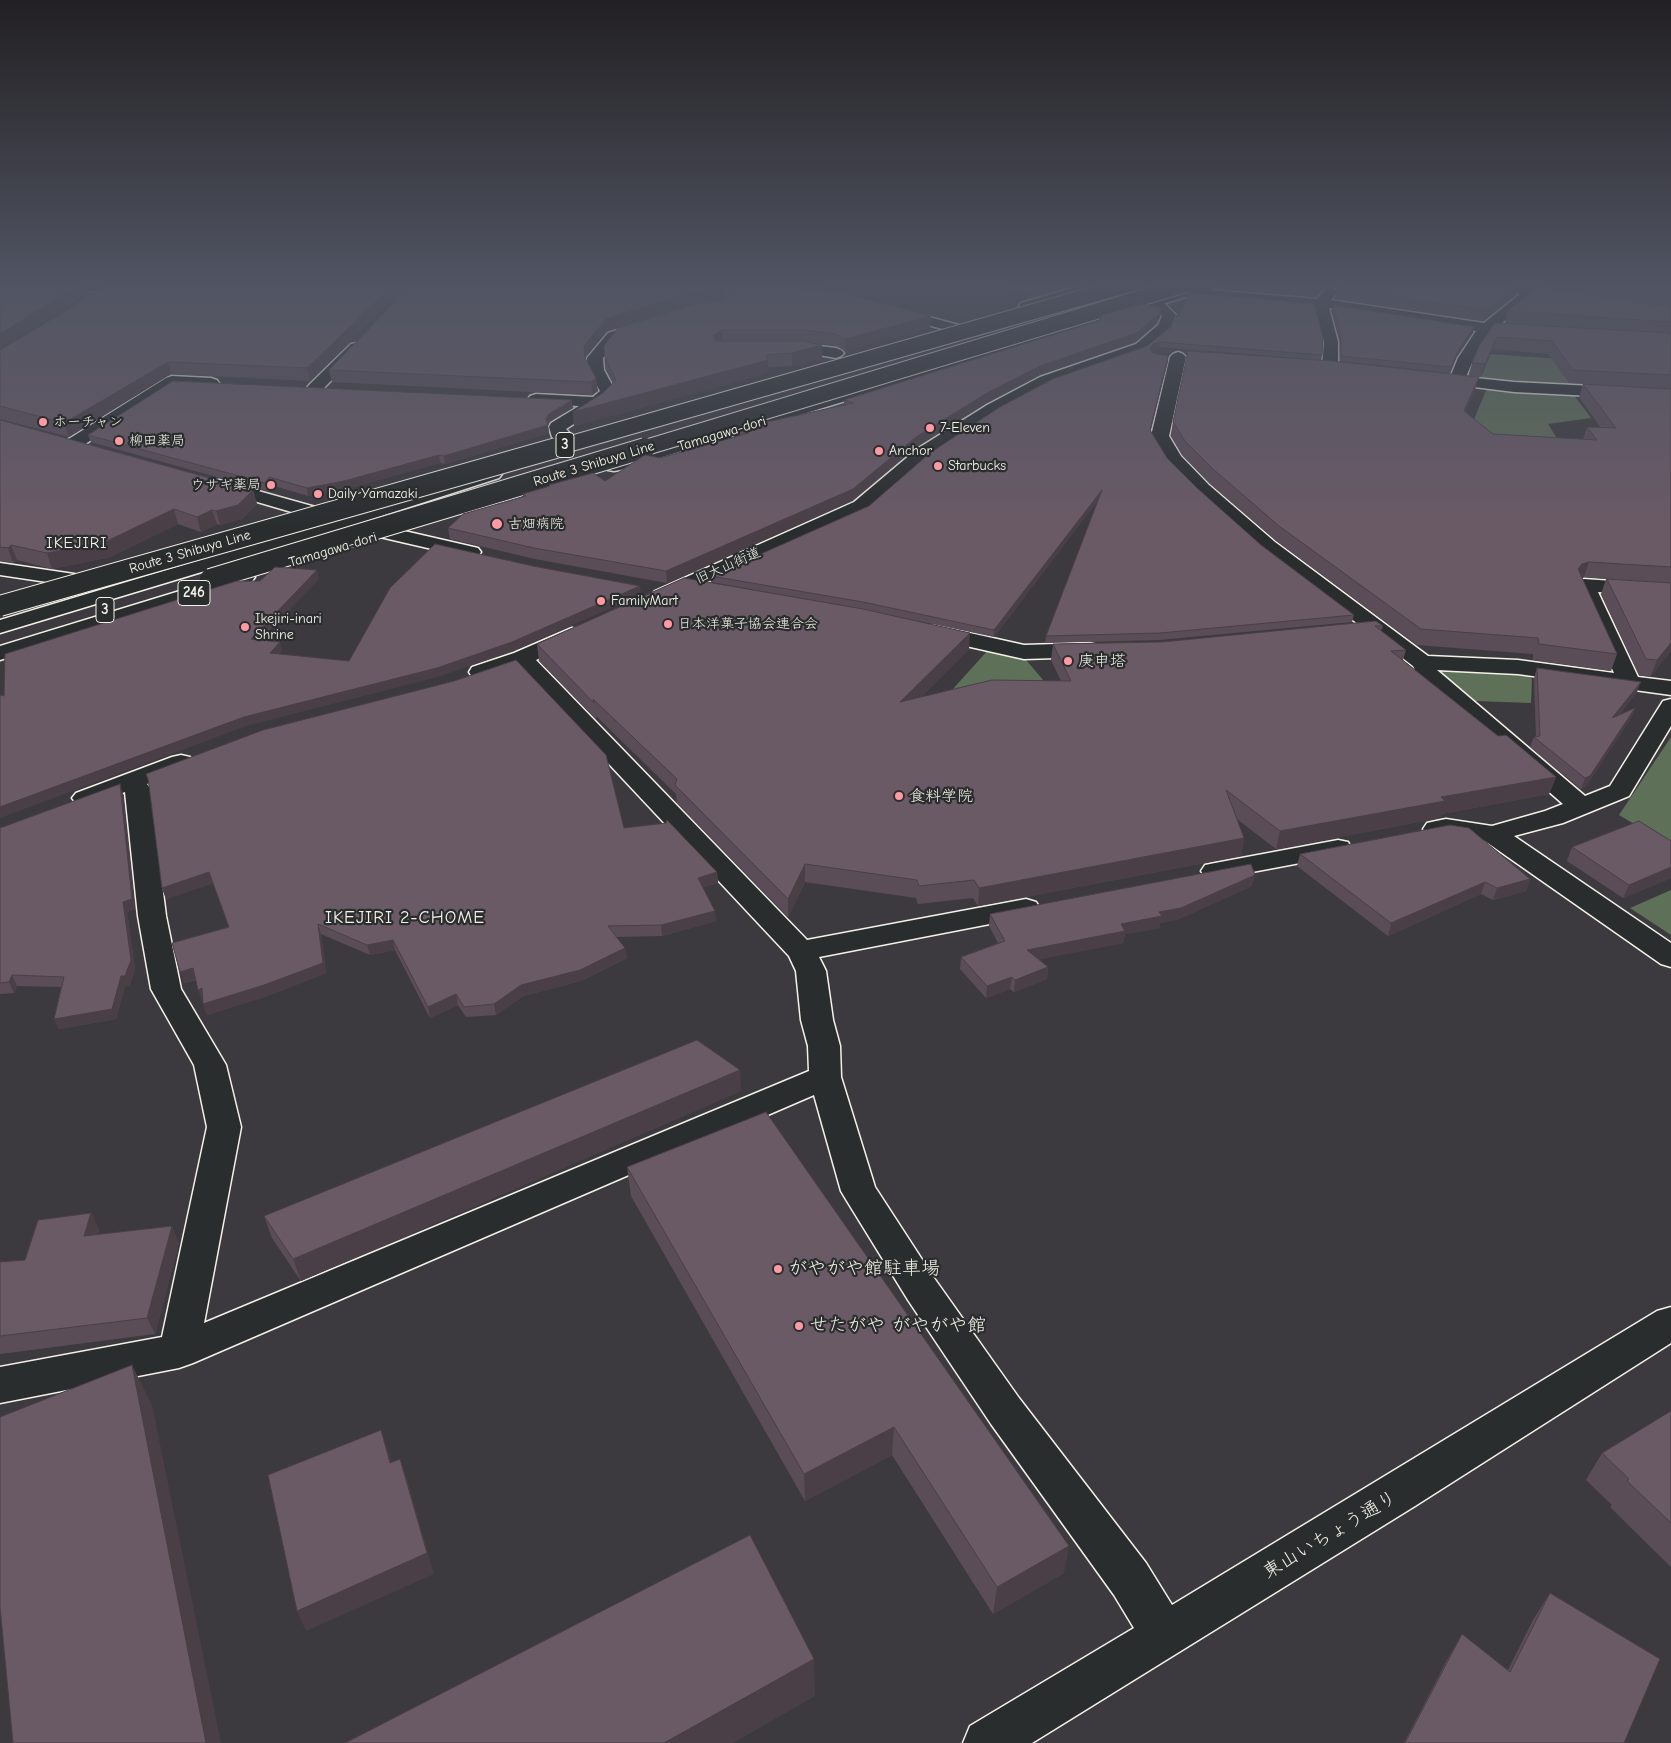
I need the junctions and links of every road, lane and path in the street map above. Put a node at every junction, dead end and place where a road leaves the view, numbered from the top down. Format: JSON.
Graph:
{"nodes":[{"id":1,"x":338,"y":365,"type":"edge"},
{"id":2,"x":596,"y":365,"type":"edge"},
{"id":3,"x":823,"y":365,"type":"edge"},
{"id":4,"x":858,"y":365,"type":"edge"},
{"id":5,"x":881,"y":365,"type":"edge"},
{"id":6,"x":927,"y":365,"type":"edge"},
{"id":7,"x":950,"y":365,"type":"edge"},
{"id":8,"x":1114,"y":365,"type":"edge"},
{"id":9,"x":1166,"y":365,"type":"edge"},
{"id":10,"x":1464,"y":365,"type":"edge"},
{"id":11,"x":1311,"y":366,"type":"edge"},
{"id":12,"x":1330,"y":368,"type":"joint"},
{"id":13,"x":1348,"y":370,"type":"edge"},
{"id":14,"x":1422,"y":377,"type":"edge"},
{"id":15,"x":1457,"y":381,"type":"junction"},
{"id":16,"x":222,"y":384,"type":"edge"},
{"id":17,"x":297,"y":387,"type":"edge"},
{"id":18,"x":315,"y":388,"type":"junction"},
{"id":19,"x":334,"y":389,"type":"edge"},
{"id":20,"x":1671,"y":395,"type":"edge"},
{"id":21,"x":521,"y":399,"type":"edge"},
{"id":22,"x":597,"y":402,"type":"junction"},
{"id":23,"x":608,"y":427,"type":"junction"},
{"id":24,"x":566,"y":439,"type":"junction"},
{"id":25,"x":55,"y":440,"type":"edge"},
{"id":26,"x":74,"y":444,"type":"junction"},
{"id":27,"x":92,"y":450,"type":"edge"},
{"id":28,"x":205,"y":481,"type":"edge"},
{"id":29,"x":312,"y":512,"type":"junction"},
{"id":30,"x":387,"y":534,"type":"junction"},
{"id":31,"x":490,"y":557,"type":"edge"},
{"id":32,"x":0,"y":569,"type":"edge"},
{"id":33,"x":210,"y":579,"type":"junction"},
{"id":34,"x":74,"y":580,"type":"junction"},
{"id":35,"x":1671,"y":591,"type":"edge"},
{"id":36,"x":723,"y":592,"type":"edge"},
{"id":37,"x":0,"y":600,"type":"edge"},
{"id":38,"x":0,"y":606,"type":"edge"},
{"id":39,"x":0,"y":627,"type":"edge"},
{"id":40,"x":592,"y":627,"type":"edge"},
{"id":41,"x":910,"y":627,"type":"edge"},
{"id":42,"x":1377,"y":628,"type":"junction"},
{"id":43,"x":1348,"y":631,"type":"edge"},
{"id":44,"x":0,"y":642,"type":"edge"},
{"id":45,"x":1111,"y":650,"type":"edge"},
{"id":46,"x":0,"y":653,"type":"edge"},
{"id":47,"x":522,"y":658,"type":"junction"},
{"id":48,"x":1422,"y":662,"type":"junction"},
{"id":49,"x":466,"y":678,"type":"edge"},
{"id":50,"x":1629,"y":681,"type":"junction"},
{"id":51,"x":1671,"y":688,"type":"edge"},
{"id":52,"x":1671,"y":706,"type":"edge"},
{"id":53,"x":196,"y":756,"type":"edge"},
{"id":54,"x":129,"y":781,"type":"junction"},
{"id":55,"x":65,"y":805,"type":"edge"},
{"id":56,"x":1581,"y":806,"type":"junction"},
{"id":57,"x":1407,"y":834,"type":"edge"},
{"id":58,"x":1493,"y":834,"type":"junction"},
{"id":59,"x":1358,"y":844,"type":"edge"},
{"id":60,"x":1192,"y":876,"type":"edge"},
{"id":61,"x":1055,"y":902,"type":"edge"},
{"id":62,"x":801,"y":951,"type":"junction"},
{"id":63,"x":1671,"y":956,"type":"edge"},
{"id":64,"x":825,"y":1077,"type":"junction"},
{"id":65,"x":1671,"y":1323,"type":"edge"},
{"id":66,"x":179,"y":1351,"type":"junction"},
{"id":67,"x":0,"y":1385,"type":"edge"},
{"id":68,"x":1165,"y":1635,"type":"junction"},
{"id":69,"x":987,"y":1743,"type":"edge"}],
"edges":[{"from":1,"to":18,"type":"main road"},
{"from":2,"to":22,"type":"main road"},
{"from":3,"to":23,"type":"main road"},
{"from":4,"to":38,"type":"main road","name":"Route 3 Shibuya Line","number":"3","bridge":true},
{"from":5,"to":33,"type":"main road","bridge":true},
{"from":6,"to":33,"type":"main road","name":"Route 3 Shibuya Line","number":"3","bridge":true},
{"from":7,"to":30,"type":"main road","name":"Tamagawa-dori","number":"246"},
{"from":8,"to":36,"type":"main road","name":"旧大山街道"},
{"from":9,"to":42,"type":"main road"},
{"from":10,"to":15,"type":"main road"},
{"from":11,"to":12,"type":"main road"},
{"from":12,"to":13,"type":"main road"},
{"from":14,"to":15,"type":"main road"},
{"from":15,"to":20,"type":"main road"},
{"from":16,"to":26,"type":"main road"},
{"from":17,"to":18,"type":"main road"},
{"from":18,"to":19,"type":"main road"},
{"from":21,"to":22,"type":"main road"},
{"from":22,"to":24,"type":"main road"},
{"from":23,"to":24,"type":"main road"},
{"from":23,"to":39,"type":"main road"},
{"from":24,"to":29,"type":"main road"},
{"from":25,"to":26,"type":"main road"},
{"from":26,"to":27,"type":"main road"},
{"from":28,"to":29,"type":"main road"},
{"from":29,"to":34,"type":"main road"},
{"from":30,"to":31,"type":"main road"},
{"from":30,"to":46,"type":"main road","name":"Tamagawa-dori","number":"246"},
{"from":32,"to":34,"type":"main road"},
{"from":33,"to":44,"type":"main road","name":"Route 3 Shibuya Line","number":"3"},
{"from":34,"to":37,"type":"main road"},
{"from":35,"to":50,"type":"main road"},
{"from":40,"to":47,"type":"main road"},
{"from":41,"to":45,"type":"main road"},
{"from":42,"to":43,"type":"main road"},
{"from":42,"to":48,"type":"main road"},
{"from":47,"to":49,"type":"main road"},
{"from":47,"to":62,"type":"main road"},
{"from":48,"to":50,"type":"main road"},
{"from":48,"to":56,"type":"main road"},
{"from":50,"to":51,"type":"main road"},
{"from":52,"to":56,"type":"main road"},
{"from":53,"to":54,"type":"main road"},
{"from":54,"to":55,"type":"main road"},
{"from":54,"to":66,"type":"main road"},
{"from":56,"to":58,"type":"main road"},
{"from":57,"to":58,"type":"main road"},
{"from":58,"to":63,"type":"main road"},
{"from":59,"to":60,"type":"main road"},
{"from":61,"to":62,"type":"main road"},
{"from":62,"to":64,"type":"main road"},
{"from":64,"to":66,"type":"main road"},
{"from":64,"to":68,"type":"main road"},
{"from":65,"to":68,"type":"main road","name":"東山いちょう通り"},
{"from":66,"to":67,"type":"main road"},
{"from":68,"to":69,"type":"main road","name":"東山いちょう通り"}]}
